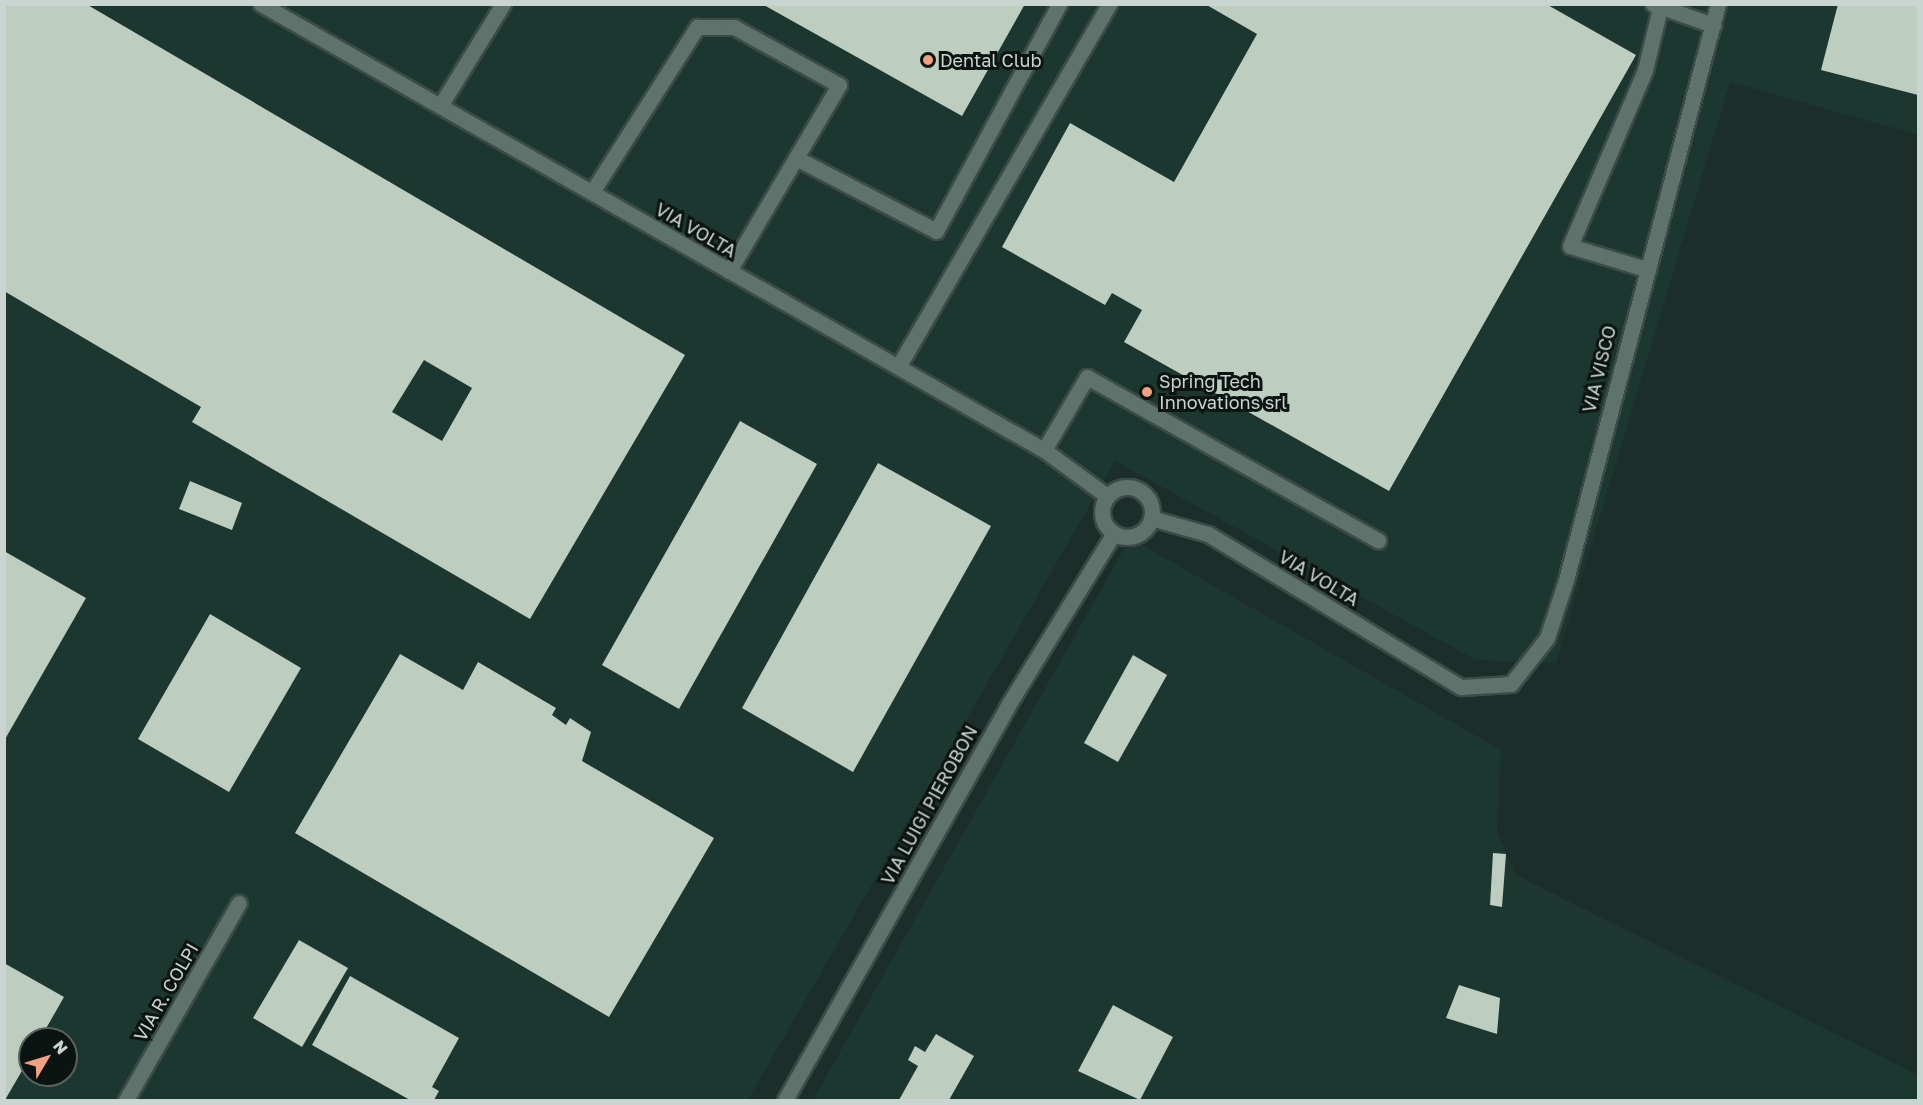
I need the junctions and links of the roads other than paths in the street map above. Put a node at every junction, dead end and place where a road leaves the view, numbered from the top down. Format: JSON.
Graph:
{"nodes":[{"id":1,"x":261,"y":4,"type":"edge"},
{"id":2,"x":502,"y":4,"type":"edge"},
{"id":3,"x":1059,"y":4,"type":"edge"},
{"id":4,"x":1108,"y":4,"type":"edge"},
{"id":5,"x":1718,"y":4,"type":"edge"},
{"id":6,"x":1657,"y":6,"type":"edge"},
{"id":7,"x":1713,"y":25,"type":"junction"},
{"id":8,"x":440,"y":106,"type":"junction"},
{"id":9,"x":796,"y":158,"type":"junction"},
{"id":10,"x":592,"y":192,"type":"junction"},
{"id":11,"x":1646,"y":269,"type":"junction"},
{"id":12,"x":729,"y":271,"type":"junction"},
{"id":13,"x":898,"y":367,"type":"junction"},
{"id":14,"x":1044,"y":450,"type":"junction"},
{"id":15,"x":1107,"y":496,"type":"junction"},
{"id":16,"x":1151,"y":518,"type":"junction"},
{"id":17,"x":1114,"y":532,"type":"junction"},
{"id":18,"x":1378,"y":540,"type":"dead end"},
{"id":19,"x":1461,"y":687,"type":"joint"},
{"id":20,"x":239,"y":903,"type":"dead end"},
{"id":21,"x":126,"y":1101,"type":"edge"},
{"id":22,"x":785,"y":1101,"type":"edge"}],
"edges":[{"from":1,"to":8,"type":"street","name":"VIA VOLTA"},
{"from":2,"to":8,"type":"street"},
{"from":3,"to":9,"type":"street"},
{"from":4,"to":13,"type":"street"},
{"from":5,"to":7,"type":"street","name":"VIA VISCO"},
{"from":6,"to":7,"type":"street"},
{"from":6,"to":11,"type":"street"},
{"from":7,"to":11,"type":"street","name":"VIA VISCO"},
{"from":8,"to":10,"type":"street","name":"VIA VOLTA"},
{"from":9,"to":10,"type":"street"},
{"from":9,"to":12,"type":"street"},
{"from":10,"to":12,"type":"street","name":"VIA VOLTA"},
{"from":11,"to":19,"type":"street","name":"VIA VISCO"},
{"from":12,"to":13,"type":"street","name":"VIA VOLTA"},
{"from":13,"to":14,"type":"street","name":"VIA VOLTA"},
{"from":14,"to":15,"type":"street","name":"VIA VOLTA"},
{"from":14,"to":18,"type":"street"},
{"from":15,"to":16,"type":"street"},
{"from":15,"to":17,"type":"street"},
{"from":16,"to":17,"type":"street"},
{"from":16,"to":19,"type":"street","name":"VIA VOLTA"},
{"from":17,"to":22,"type":"street","name":"VIA LUIGI PIEROBON"},
{"from":20,"to":21,"type":"street","name":"VIA R. COLPI"}]}
